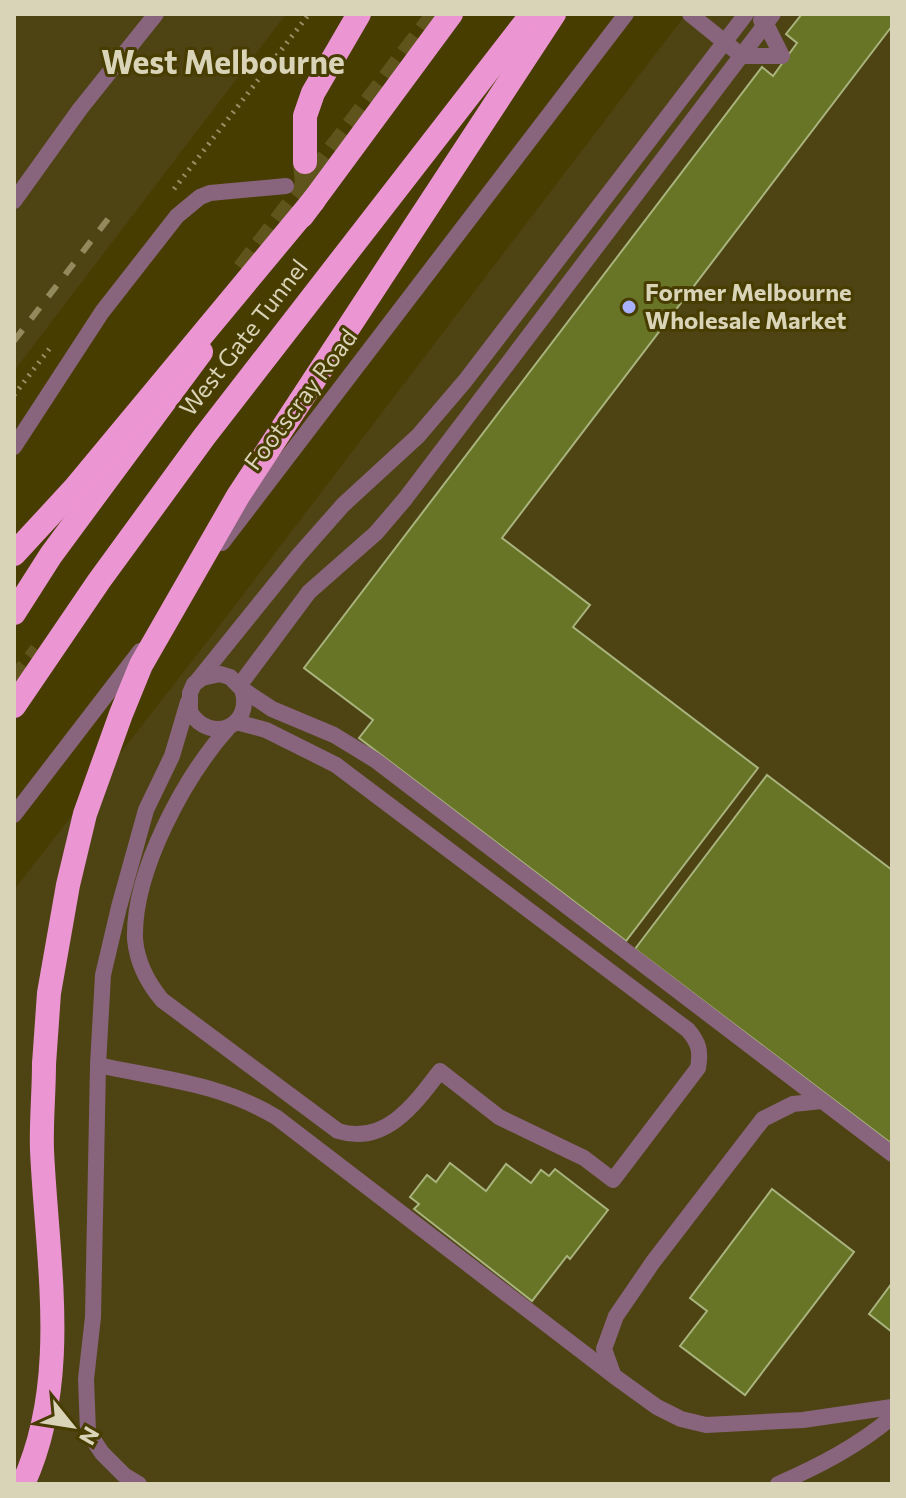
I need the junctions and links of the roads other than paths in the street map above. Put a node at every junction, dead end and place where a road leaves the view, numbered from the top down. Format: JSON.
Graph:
{"nodes":[{"id":1,"x":156,"y":14,"type":"edge"},
{"id":2,"x":359,"y":14,"type":"edge"},
{"id":3,"x":451,"y":14,"type":"edge"},
{"id":4,"x":532,"y":14,"type":"edge"},
{"id":5,"x":554,"y":14,"type":"edge"},
{"id":6,"x":626,"y":14,"type":"edge"},
{"id":7,"x":690,"y":14,"type":"edge"},
{"id":8,"x":746,"y":14,"type":"edge"},
{"id":9,"x":764,"y":17,"type":"edge"},
{"id":10,"x":725,"y":41,"type":"junction"},
{"id":11,"x":742,"y":56,"type":"junction"},
{"id":12,"x":305,"y":162,"type":"tunnel mouth"},
{"id":13,"x":286,"y":186,"type":"dead end"},
{"id":14,"x":314,"y":200,"type":"junction"},
{"id":15,"x":14,"y":201,"type":"edge"},
{"id":16,"x":14,"y":447,"type":"edge"},
{"id":17,"x":14,"y":554,"type":"edge"},
{"id":18,"x":14,"y":613,"type":"edge"},
{"id":19,"x":194,"y":684,"type":"junction"},
{"id":20,"x":240,"y":687,"type":"junction"},
{"id":21,"x":188,"y":702,"type":"junction"},
{"id":22,"x":14,"y":706,"type":"edge"},
{"id":23,"x":232,"y":724,"type":"junction"},
{"id":24,"x":14,"y":815,"type":"edge"},
{"id":25,"x":98,"y":1065,"type":"junction"},
{"id":26,"x":822,"y":1101,"type":"junction"},
{"id":27,"x":892,"y":1154,"type":"edge"},
{"id":28,"x":614,"y":1376,"type":"junction"},
{"id":29,"x":892,"y":1407,"type":"edge"},
{"id":30,"x":892,"y":1417,"type":"edge"},
{"id":31,"x":23,"y":1484,"type":"edge"},
{"id":32,"x":139,"y":1484,"type":"edge"},
{"id":33,"x":778,"y":1484,"type":"edge"}],
"edges":[{"from":1,"to":15,"type":"street"},
{"from":2,"to":12,"type":"highway"},
{"from":3,"to":14,"type":"highway","name":"West Gate Tunnel"},
{"from":4,"to":22,"type":"highway","name":"West Gate Tunnel","bridge":true},
{"from":5,"to":31,"type":"highway","bridge":true},
{"from":6,"to":24,"type":"street","name":"Footscray Road"},
{"from":7,"to":10,"type":"street"},
{"from":8,"to":10,"type":"street"},
{"from":9,"to":11,"type":"street"},
{"from":9,"to":11,"type":"street"},
{"from":10,"to":11,"type":"street"},
{"from":10,"to":19,"type":"street"},
{"from":11,"to":20,"type":"street"},
{"from":13,"to":16,"type":"street"},
{"from":14,"to":17,"type":"highway","bridge":true},
{"from":14,"to":18,"type":"highway","name":"West Gate Tunnel","bridge":true},
{"from":19,"to":20,"type":"street"},
{"from":19,"to":21,"type":"street"},
{"from":20,"to":23,"type":"street"},
{"from":20,"to":26,"type":"street"},
{"from":21,"to":23,"type":"street"},
{"from":21,"to":25,"type":"street"},
{"from":23,"to":23,"type":"street"},
{"from":25,"to":28,"type":"street"},
{"from":25,"to":32,"type":"street"},
{"from":26,"to":27,"type":"street"},
{"from":26,"to":28,"type":"street"},
{"from":28,"to":29,"type":"street"},
{"from":30,"to":33,"type":"street"}]}
